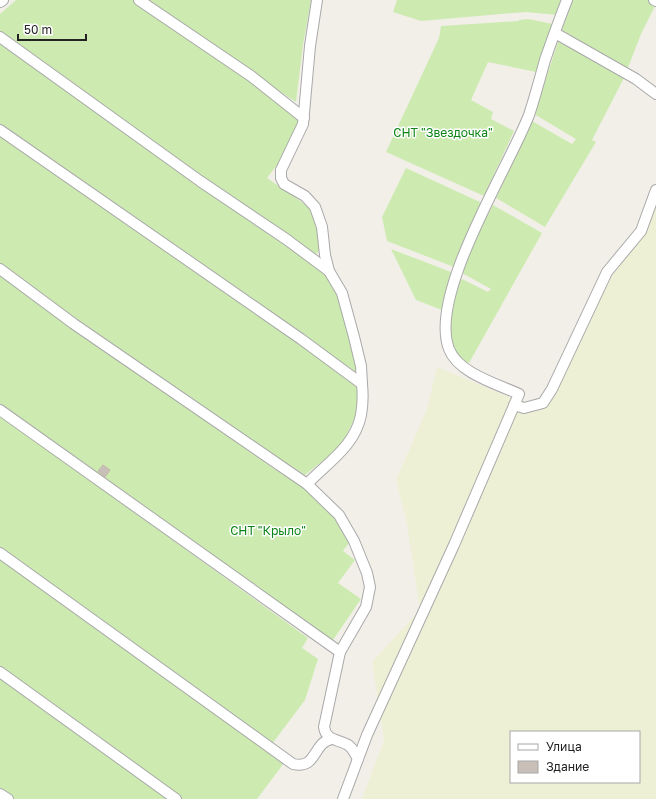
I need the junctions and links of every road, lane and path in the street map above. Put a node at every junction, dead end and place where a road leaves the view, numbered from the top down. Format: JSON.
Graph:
{"nodes":[{"id":1,"x":2,"y":0,"type":"edge"},
{"id":2,"x":139,"y":0,"type":"edge"},
{"id":3,"x":317,"y":0,"type":"edge"},
{"id":4,"x":567,"y":0,"type":"edge"},
{"id":5,"x":0,"y":2,"type":"edge"},
{"id":6,"x":555,"y":33,"type":"junction"},
{"id":7,"x":0,"y":37,"type":"edge"},
{"id":8,"x":656,"y":94,"type":"edge"},
{"id":9,"x":304,"y":118,"type":"junction"},
{"id":10,"x":0,"y":130,"type":"edge"},
{"id":11,"x":656,"y":190,"type":"edge"},
{"id":12,"x":0,"y":268,"type":"edge"},
{"id":13,"x":329,"y":271,"type":"junction"},
{"id":14,"x":362,"y":384,"type":"junction"},
{"id":15,"x":514,"y":405,"type":"junction"},
{"id":16,"x":0,"y":410,"type":"edge"},
{"id":17,"x":307,"y":484,"type":"junction"},
{"id":18,"x":0,"y":553,"type":"edge"},
{"id":19,"x":340,"y":652,"type":"junction"},
{"id":20,"x":0,"y":672,"type":"edge"},
{"id":21,"x":367,"y":735,"type":"junction"},
{"id":22,"x":331,"y":739,"type":"junction"},
{"id":23,"x":347,"y":744,"type":"junction"},
{"id":24,"x":358,"y":759,"type":"junction"},
{"id":25,"x":0,"y":794,"type":"edge"},
{"id":26,"x":8,"y":799,"type":"edge"},
{"id":27,"x":176,"y":799,"type":"edge"},
{"id":28,"x":343,"y":799,"type":"edge"}],
"edges":[{"from":1,"to":5,"type":"street"},
{"from":2,"to":9,"type":"street"},
{"from":3,"to":9,"type":"street"},
{"from":4,"to":6,"type":"street"},
{"from":6,"to":8,"type":"street"},
{"from":6,"to":15,"type":"street"},
{"from":7,"to":13,"type":"street"},
{"from":9,"to":13,"type":"street"},
{"from":10,"to":14,"type":"street"},
{"from":11,"to":15,"type":"street"},
{"from":12,"to":17,"type":"street"},
{"from":13,"to":14,"type":"street"},
{"from":14,"to":17,"type":"street"},
{"from":15,"to":21,"type":"street"},
{"from":16,"to":19,"type":"street"},
{"from":17,"to":19,"type":"street"},
{"from":18,"to":22,"type":"street"},
{"from":19,"to":22,"type":"street"},
{"from":20,"to":27,"type":"street"},
{"from":21,"to":23,"type":"street"},
{"from":21,"to":24,"type":"street"},
{"from":22,"to":23,"type":"street"},
{"from":23,"to":24,"type":"street"},
{"from":24,"to":28,"type":"street"},
{"from":25,"to":26,"type":"street"}]}
